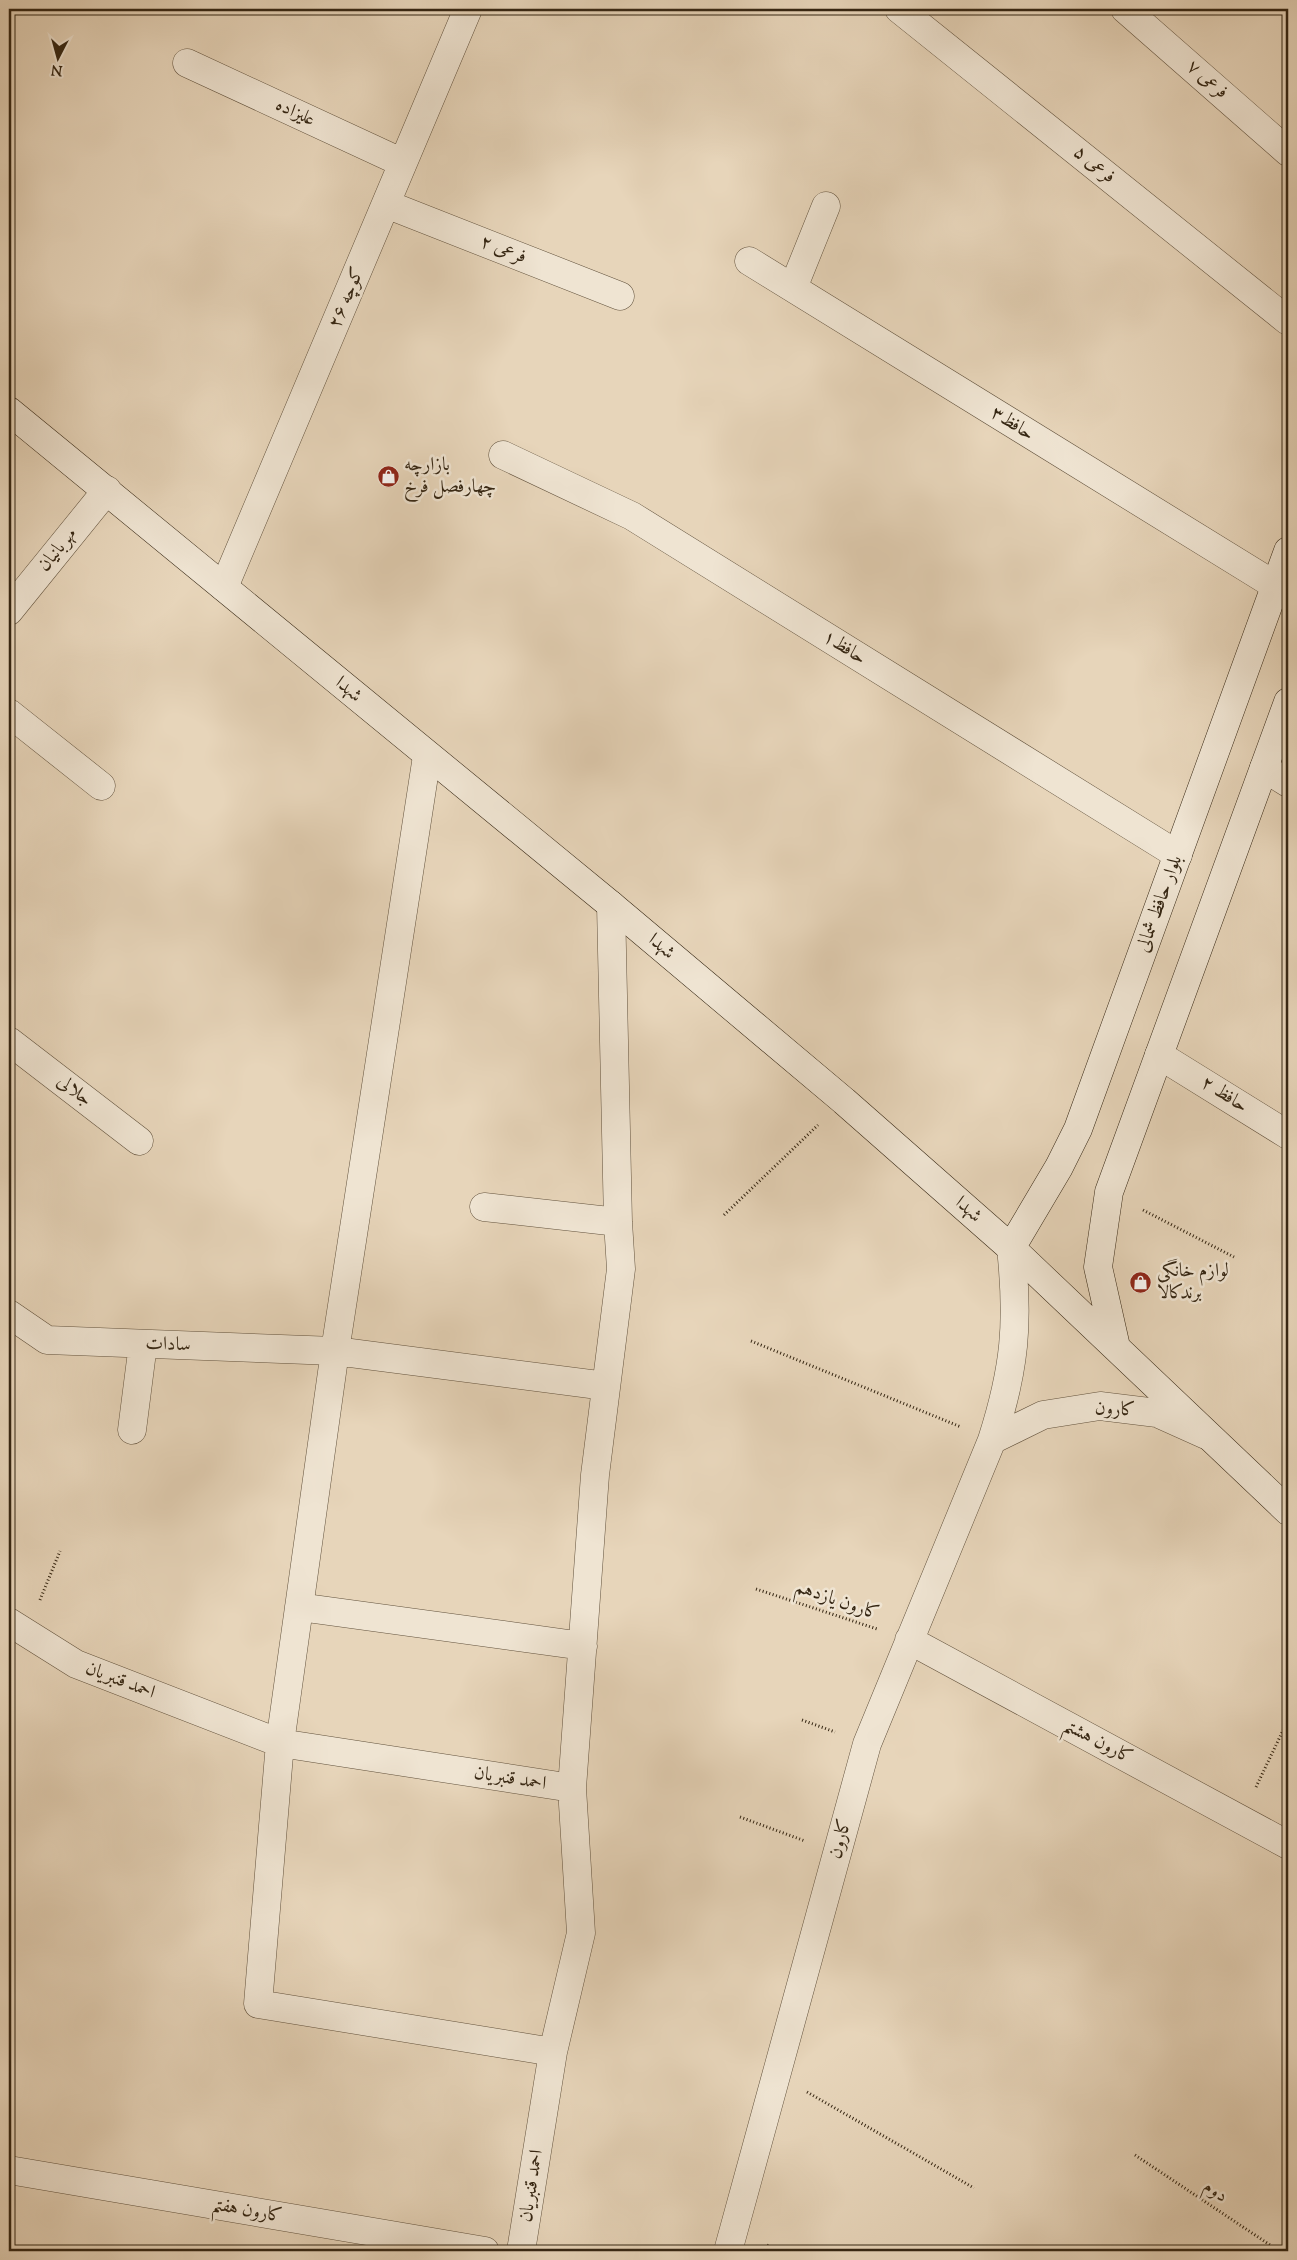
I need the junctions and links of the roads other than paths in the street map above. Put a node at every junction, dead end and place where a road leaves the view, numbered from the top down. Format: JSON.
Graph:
{"nodes":[{"id":1,"x":468,"y":9,"type":"edge"},
{"id":2,"x":899,"y":9,"type":"edge"},
{"id":3,"x":1125,"y":9,"type":"edge"},
{"id":4,"x":187,"y":63,"type":"dead end"},
{"id":5,"x":1288,"y":152,"type":"edge"},
{"id":6,"x":403,"y":163,"type":"junction"},
{"id":7,"x":386,"y":204,"type":"junction"},
{"id":8,"x":826,"y":206,"type":"dead end"},
{"id":9,"x":749,"y":261,"type":"dead end"},
{"id":10,"x":793,"y":288,"type":"junction"},
{"id":11,"x":620,"y":296,"type":"dead end"},
{"id":12,"x":1288,"y":321,"type":"edge"},
{"id":13,"x":9,"y":411,"type":"edge"},
{"id":14,"x":504,"y":455,"type":"dead end"},
{"id":15,"x":107,"y":490,"type":"junction"},
{"id":16,"x":1288,"y":551,"type":"edge"},
{"id":17,"x":224,"y":586,"type":"junction"},
{"id":18,"x":1276,"y":586,"type":"junction"},
{"id":19,"x":9,"y":611,"type":"edge"},
{"id":20,"x":1288,"y":702,"type":"edge"},
{"id":21,"x":9,"y":713,"type":"edge"},
{"id":22,"x":427,"y":756,"type":"junction"},
{"id":23,"x":1264,"y":768,"type":"junction"},
{"id":24,"x":1288,"y":783,"type":"edge"},
{"id":25,"x":101,"y":786,"type":"dead end"},
{"id":26,"x":1178,"y":855,"type":"junction"},
{"id":27,"x":611,"y":905,"type":"junction"},
{"id":28,"x":9,"y":1041,"type":"edge"},
{"id":29,"x":1159,"y":1055,"type":"junction"},
{"id":30,"x":1288,"y":1135,"type":"edge"},
{"id":31,"x":139,"y":1141,"type":"dead end"},
{"id":32,"x":484,"y":1207,"type":"dead end"},
{"id":33,"x":618,"y":1222,"type":"junction"},
{"id":34,"x":1010,"y":1248,"type":"junction"},
{"id":35,"x":9,"y":1314,"type":"edge"},
{"id":36,"x":143,"y":1344,"type":"junction"},
{"id":37,"x":1116,"y":1347,"type":"junction"},
{"id":38,"x":336,"y":1352,"type":"junction"},
{"id":39,"x":606,"y":1386,"type":"junction"},
{"id":40,"x":132,"y":1430,"type":"dead end"},
{"id":41,"x":1209,"y":1436,"type":"junction"},
{"id":42,"x":992,"y":1440,"type":"junction"},
{"id":43,"x":1288,"y":1511,"type":"edge"},
{"id":44,"x":299,"y":1607,"type":"junction"},
{"id":45,"x":18,"y":1627,"type":"edge"},
{"id":46,"x":908,"y":1640,"type":"junction"},
{"id":47,"x":582,"y":1646,"type":"junction"},
{"id":48,"x":280,"y":1743,"type":"junction"},
{"id":49,"x":572,"y":1788,"type":"junction"},
{"id":50,"x":1288,"y":1845,"type":"edge"},
{"id":51,"x":553,"y":2052,"type":"junction"},
{"id":52,"x":9,"y":2170,"type":"edge"},
{"id":53,"x":485,"y":2251,"type":"edge"},
{"id":54,"x":521,"y":2251,"type":"edge"},
{"id":55,"x":728,"y":2251,"type":"edge"}],
"edges":[{"from":1,"to":6,"type":"street","name":"کوچه ۲۶"},
{"from":2,"to":12,"type":"street","name":"فرعی ۵"},
{"from":3,"to":5,"type":"street","name":"فرعی ۷"},
{"from":4,"to":6,"type":"street","name":"علیزاده"},
{"from":6,"to":7,"type":"street","name":"کوچه ۲۶"},
{"from":7,"to":11,"type":"street","name":"فرعی ۲"},
{"from":7,"to":17,"type":"street","name":"کوچه ۲۶"},
{"from":8,"to":10,"type":"street"},
{"from":9,"to":10,"type":"street","name":"حافظ۳"},
{"from":10,"to":18,"type":"street","name":"حافظ۳"},
{"from":13,"to":15,"type":"street","name":"شهدا"},
{"from":14,"to":26,"type":"street","name":"حافظ۱"},
{"from":15,"to":17,"type":"street","name":"شهدا"},
{"from":15,"to":19,"type":"street","name":"مهربانیان"},
{"from":16,"to":18,"type":"street","name":"بلوار حافظ شمالی"},
{"from":17,"to":22,"type":"street","name":"شهدا"},
{"from":18,"to":26,"type":"street","name":"بلوار حافظ شمالی"},
{"from":20,"to":23,"type":"street"},
{"from":21,"to":25,"type":"street"},
{"from":22,"to":27,"type":"street","name":"شهدا"},
{"from":22,"to":38,"type":"street"},
{"from":23,"to":24,"type":"street"},
{"from":23,"to":29,"type":"street"},
{"from":26,"to":34,"type":"street","name":"بلوار حافظ شمالی"},
{"from":27,"to":33,"type":"street"},
{"from":27,"to":34,"type":"street","name":"شهدا"},
{"from":28,"to":31,"type":"street","name":"جلالی"},
{"from":29,"to":30,"type":"street","name":"حافظ ۲"},
{"from":29,"to":37,"type":"street"},
{"from":32,"to":33,"type":"street"},
{"from":33,"to":39,"type":"street"},
{"from":34,"to":37,"type":"street","name":"شهدا"},
{"from":34,"to":42,"type":"street","name":"کارون"},
{"from":35,"to":36,"type":"street","name":"سادات"},
{"from":36,"to":38,"type":"street","name":"سادات"},
{"from":36,"to":40,"type":"street"},
{"from":37,"to":41,"type":"street","name":"شهدا"},
{"from":38,"to":39,"type":"street","name":"سادات"},
{"from":38,"to":44,"type":"street"},
{"from":39,"to":47,"type":"street"},
{"from":41,"to":42,"type":"street","name":"کارون"},
{"from":41,"to":43,"type":"street","name":"شهدا"},
{"from":42,"to":46,"type":"street","name":"کارون"},
{"from":44,"to":47,"type":"street"},
{"from":44,"to":48,"type":"street"},
{"from":45,"to":48,"type":"street","name":"احمد قنبریان"},
{"from":46,"to":50,"type":"street","name":"کارون هشتم"},
{"from":46,"to":55,"type":"street","name":"کارون"},
{"from":47,"to":49,"type":"street"},
{"from":48,"to":49,"type":"street","name":"احمد قنبریان"},
{"from":48,"to":51,"type":"street"},
{"from":49,"to":51,"type":"street","name":"احمد قنبریان"},
{"from":51,"to":54,"type":"street","name":"احمد قنبریان"},
{"from":52,"to":53,"type":"street","name":"کارون هفتم"}]}
